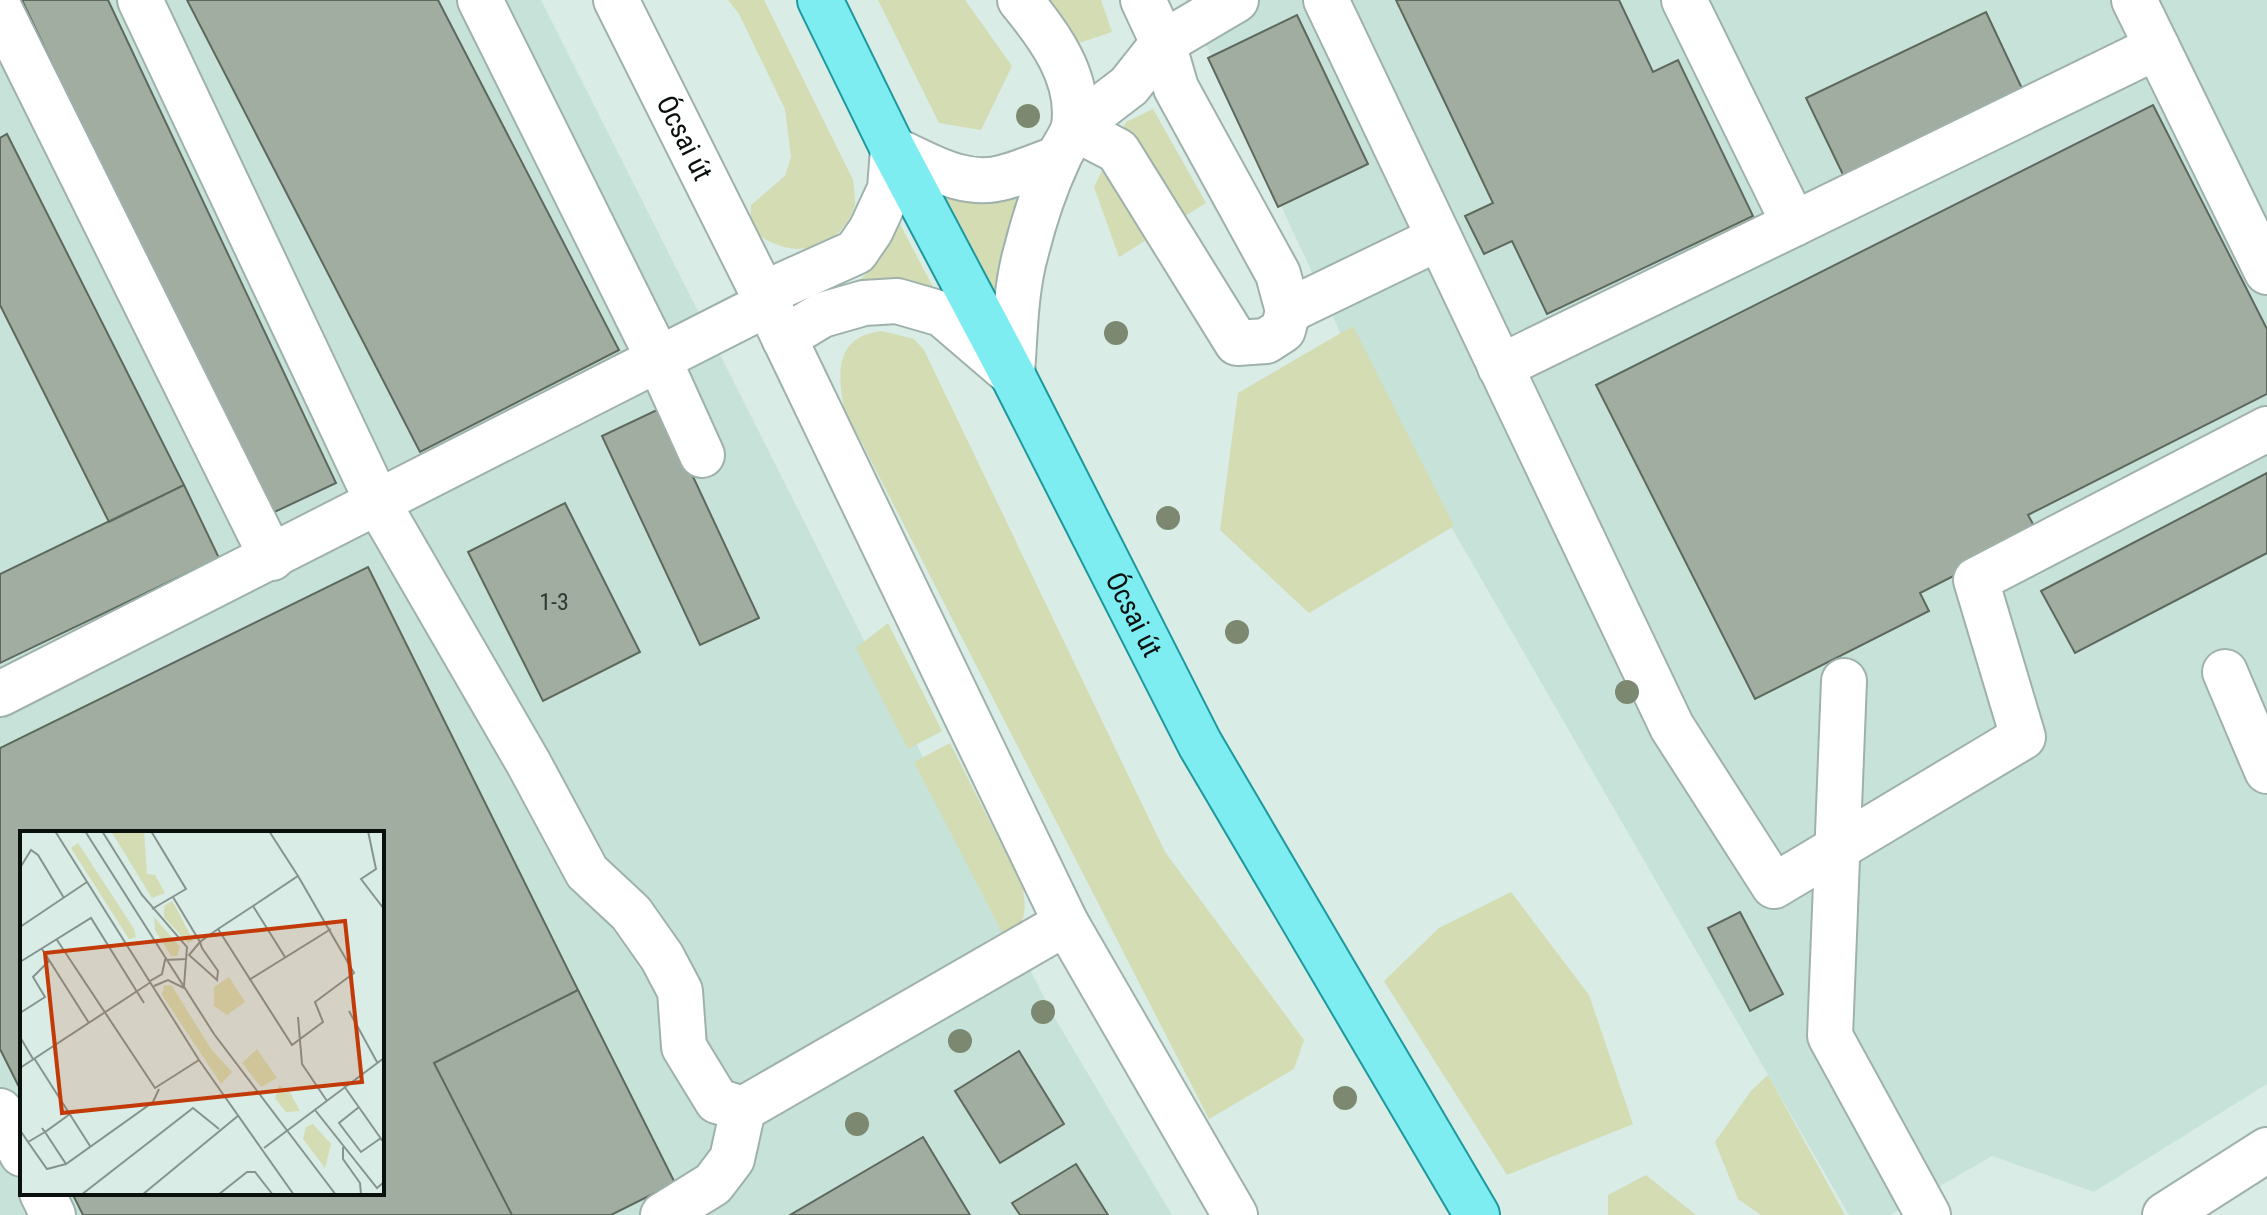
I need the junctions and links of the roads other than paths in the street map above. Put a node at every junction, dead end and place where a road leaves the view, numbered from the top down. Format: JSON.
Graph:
{"nodes":[{"id":1,"x":140,"y":0,"type":"edge"},
{"id":2,"x":480,"y":0,"type":"edge"},
{"id":3,"x":616,"y":0,"type":"edge"},
{"id":4,"x":820,"y":0,"type":"edge"},
{"id":5,"x":1020,"y":0,"type":"edge"},
{"id":6,"x":1143,"y":0,"type":"edge"},
{"id":7,"x":1236,"y":0,"type":"edge"},
{"id":8,"x":1326,"y":0,"type":"edge"},
{"id":9,"x":1684,"y":0,"type":"edge"},
{"id":10,"x":2134,"y":0,"type":"edge"},
{"id":11,"x":0,"y":10,"type":"edge"},
{"id":12,"x":1163,"y":43,"type":"junction"},
{"id":13,"x":2157,"y":47,"type":"junction"},
{"id":14,"x":13,"y":69,"type":"edge"},
{"id":15,"x":1066,"y":143,"type":"junction"},
{"id":16,"x":893,"y":149,"type":"junction"},
{"id":17,"x":1794,"y":224,"type":"junction"},
{"id":18,"x":1439,"y":238,"type":"junction"},
{"id":19,"x":2267,"y":272,"type":"edge"},
{"id":20,"x":1288,"y":311,"type":"junction"},
{"id":21,"x":772,"y":312,"type":"junction"},
{"id":22,"x":659,"y":360,"type":"junction"},
{"id":23,"x":1500,"y":367,"type":"junction"},
{"id":24,"x":1012,"y":374,"type":"junction"},
{"id":25,"x":2267,"y":429,"type":"edge"},
{"id":26,"x":702,"y":455,"type":"dead end"},
{"id":27,"x":378,"y":503,"type":"junction"},
{"id":28,"x":272,"y":558,"type":"junction"},
{"id":29,"x":2225,"y":672,"type":"dead end"},
{"id":30,"x":1844,"y":681,"type":"dead end"},
{"id":31,"x":0,"y":694,"type":"edge"},
{"id":32,"x":2267,"y":771,"type":"edge"},
{"id":33,"x":1837,"y":846,"type":"junction"},
{"id":34,"x":1066,"y":923,"type":"junction"},
{"id":35,"x":743,"y":1109,"type":"junction"},
{"id":36,"x":0,"y":1111,"type":"edge"},
{"id":37,"x":20,"y":1150,"type":"edge"},
{"id":38,"x":2267,"y":1150,"type":"edge"},
{"id":39,"x":43,"y":1195,"type":"edge"},
{"id":40,"x":53,"y":1215,"type":"edge"},
{"id":41,"x":663,"y":1215,"type":"edge"},
{"id":42,"x":1235,"y":1215,"type":"edge"},
{"id":43,"x":1477,"y":1215,"type":"edge"},
{"id":44,"x":1928,"y":1215,"type":"edge"},
{"id":45,"x":2165,"y":1215,"type":"edge"}],
"edges":[{"from":1,"to":27,"type":"street"},
{"from":2,"to":22,"type":"street"},
{"from":3,"to":21,"type":"street","name":"Ócsai út"},
{"from":4,"to":16,"type":"main road","name":"Ócsai út"},
{"from":5,"to":15,"type":"street"},
{"from":6,"to":12,"type":"street"},
{"from":7,"to":12,"type":"street"},
{"from":8,"to":18,"type":"street"},
{"from":9,"to":17,"type":"street"},
{"from":10,"to":13,"type":"street"},
{"from":11,"to":14,"type":"street"},
{"from":12,"to":15,"type":"street"},
{"from":12,"to":20,"type":"street"},
{"from":13,"to":17,"type":"street"},
{"from":13,"to":19,"type":"street"},
{"from":14,"to":28,"type":"street"},
{"from":15,"to":16,"type":"street"},
{"from":15,"to":20,"type":"street"},
{"from":15,"to":24,"type":"street"},
{"from":16,"to":21,"type":"street"},
{"from":16,"to":24,"type":"main road","name":"Ócsai út"},
{"from":17,"to":23,"type":"street"},
{"from":18,"to":20,"type":"street"},
{"from":18,"to":23,"type":"street"},
{"from":21,"to":22,"type":"street"},
{"from":21,"to":24,"type":"street"},
{"from":21,"to":34,"type":"street","name":"Ócsai út"},
{"from":22,"to":26,"type":"street"},
{"from":22,"to":27,"type":"street"},
{"from":23,"to":33,"type":"street"},
{"from":24,"to":43,"type":"main road","name":"Ócsai út"},
{"from":25,"to":33,"type":"street"},
{"from":27,"to":28,"type":"street"},
{"from":27,"to":35,"type":"street"},
{"from":28,"to":31,"type":"street"},
{"from":29,"to":32,"type":"street"},
{"from":30,"to":33,"type":"street"},
{"from":33,"to":44,"type":"street"},
{"from":34,"to":35,"type":"street"},
{"from":34,"to":42,"type":"street","name":"Ócsai út"},
{"from":35,"to":41,"type":"street"},
{"from":36,"to":37,"type":"street"},
{"from":38,"to":45,"type":"street"},
{"from":39,"to":40,"type":"street"}]}
